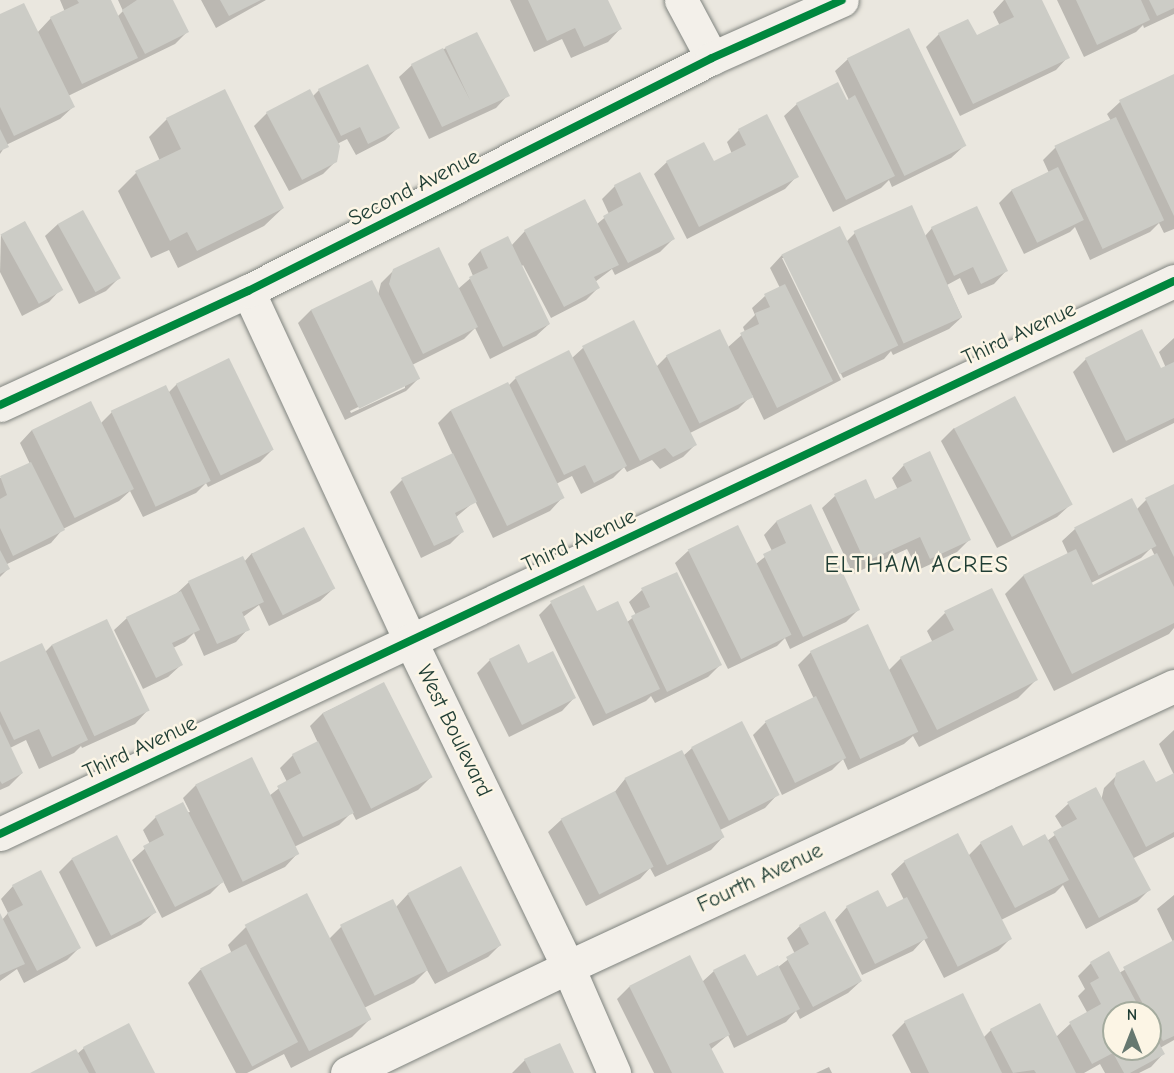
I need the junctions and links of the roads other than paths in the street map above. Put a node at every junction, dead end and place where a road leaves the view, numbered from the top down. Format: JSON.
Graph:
{"nodes":[{"id":1,"x":681,"y":0,"type":"edge"},
{"id":2,"x":842,"y":0,"type":"edge"},
{"id":3,"x":712,"y":58,"type":"junction"},
{"id":4,"x":1174,"y":281,"type":"edge"},
{"id":5,"x":248,"y":291,"type":"junction"},
{"id":6,"x":0,"y":405,"type":"edge"},
{"id":7,"x":410,"y":640,"type":"junction"},
{"id":8,"x":1174,"y":686,"type":"edge"},
{"id":9,"x":0,"y":834,"type":"edge"},
{"id":10,"x":568,"y":967,"type":"junction"},
{"id":11,"x":348,"y":1073,"type":"edge"},
{"id":12,"x":614,"y":1073,"type":"edge"}],
"edges":[{"from":1,"to":3,"type":"street"},
{"from":2,"to":3,"type":"street","name":"Second Avenue"},
{"from":3,"to":5,"type":"street","name":"Second Avenue"},
{"from":4,"to":7,"type":"street","name":"Third Avenue"},
{"from":5,"to":6,"type":"street","name":"Second Avenue"},
{"from":5,"to":7,"type":"street","name":"West Boulevard"},
{"from":7,"to":9,"type":"street","name":"Third Avenue"},
{"from":7,"to":10,"type":"street","name":"West Boulevard"},
{"from":8,"to":10,"type":"street","name":"Fourth Avenue"},
{"from":10,"to":11,"type":"street","name":"Fourth Avenue"},
{"from":10,"to":12,"type":"street","name":"West Boulevard"}]}
